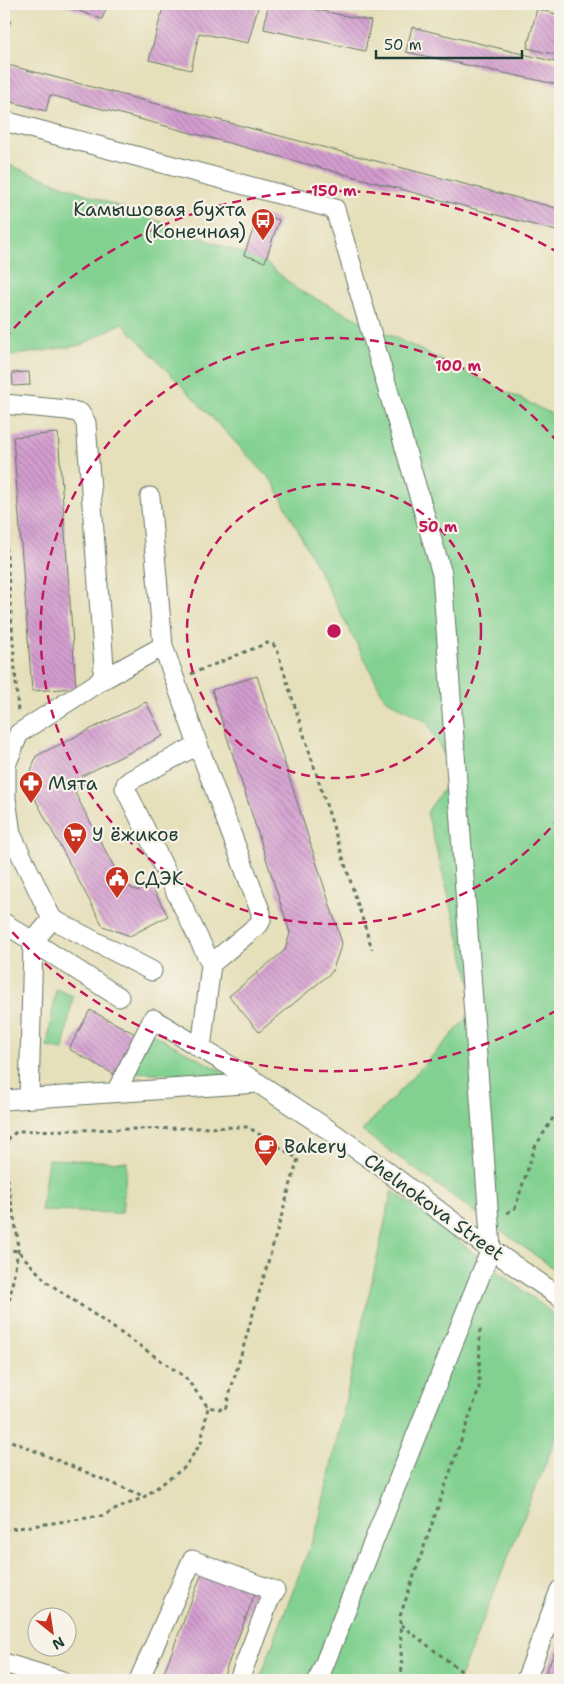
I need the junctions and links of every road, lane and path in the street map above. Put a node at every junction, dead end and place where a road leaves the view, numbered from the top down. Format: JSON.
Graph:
{"nodes":[{"id":1,"x":4,"y":121,"type":"edge"},
{"id":2,"x":4,"y":404,"type":"edge"},
{"id":3,"x":150,"y":497,"type":"dead end"},
{"id":4,"x":4,"y":515,"type":"edge"},
{"id":5,"x":164,"y":646,"type":"junction"},
{"id":6,"x":102,"y":680,"type":"junction"},
{"id":7,"x":174,"y":681,"type":"junction"},
{"id":8,"x":19,"y":733,"type":"junction"},
{"id":9,"x":198,"y":745,"type":"junction"},
{"id":10,"x":52,"y":919,"type":"junction"},
{"id":11,"x":4,"y":923,"type":"edge"},
{"id":12,"x":33,"y":942,"type":"junction"},
{"id":13,"x":372,"y":949,"type":"dead end"},
{"id":14,"x":211,"y":964,"type":"junction"},
{"id":15,"x":152,"y":971,"type":"dead end"},
{"id":16,"x":119,"y":996,"type":"dead end"},
{"id":17,"x":202,"y":1049,"type":"junction"},
{"id":18,"x":258,"y":1084,"type":"junction"},
{"id":19,"x":116,"y":1092,"type":"junction"},
{"id":20,"x":560,"y":1096,"type":"edge"},
{"id":21,"x":29,"y":1098,"type":"junction"},
{"id":22,"x":4,"y":1100,"type":"edge"},
{"id":23,"x":4,"y":1155,"type":"edge"},
{"id":24,"x":4,"y":1162,"type":"edge"},
{"id":25,"x":500,"y":1217,"type":"dead end"},
{"id":26,"x":4,"y":1249,"type":"edge"},
{"id":27,"x":490,"y":1249,"type":"junction"},
{"id":28,"x":18,"y":1251,"type":"junction"},
{"id":29,"x":560,"y":1297,"type":"edge"},
{"id":30,"x":480,"y":1321,"type":"dead end"},
{"id":31,"x":4,"y":1331,"type":"edge"},
{"id":32,"x":208,"y":1407,"type":"junction"},
{"id":33,"x":4,"y":1438,"type":"edge"},
{"id":34,"x":144,"y":1497,"type":"junction"},
{"id":35,"x":4,"y":1530,"type":"edge"},
{"id":36,"x":560,"y":1590,"type":"edge"},
{"id":37,"x":401,"y":1625,"type":"junction"},
{"id":38,"x":4,"y":1663,"type":"edge"},
{"id":39,"x":60,"y":1680,"type":"edge"},
{"id":40,"x":139,"y":1680,"type":"edge"},
{"id":41,"x":239,"y":1680,"type":"edge"},
{"id":42,"x":318,"y":1680,"type":"edge"},
{"id":43,"x":402,"y":1680,"type":"edge"},
{"id":44,"x":473,"y":1680,"type":"edge"},
{"id":45,"x":526,"y":1680,"type":"edge"}],
"edges":[{"from":1,"to":27,"type":"street"},
{"from":2,"to":6,"type":"street"},
{"from":3,"to":5,"type":"street"},
{"from":4,"to":8,"type":"path"},
{"from":5,"to":6,"type":"street"},
{"from":5,"to":7,"type":"street"},
{"from":6,"to":8,"type":"street"},
{"from":7,"to":9,"type":"street"},
{"from":7,"to":13,"type":"path"},
{"from":8,"to":10,"type":"street"},
{"from":9,"to":14,"type":"street"},
{"from":9,"to":14,"type":"street"},
{"from":10,"to":12,"type":"street"},
{"from":10,"to":15,"type":"street"},
{"from":11,"to":12,"type":"street"},
{"from":12,"to":16,"type":"street"},
{"from":12,"to":21,"type":"street"},
{"from":14,"to":17,"type":"street"},
{"from":17,"to":18,"type":"street","name":"Chelnokova Street"},
{"from":17,"to":19,"type":"street","name":"Chelnokova Street"},
{"from":18,"to":19,"type":"street"},
{"from":18,"to":27,"type":"street","name":"Chelnokova Street"},
{"from":19,"to":21,"type":"street"},
{"from":20,"to":25,"type":"path"},
{"from":21,"to":22,"type":"street"},
{"from":23,"to":32,"type":"path"},
{"from":24,"to":28,"type":"path"},
{"from":26,"to":28,"type":"path"},
{"from":27,"to":29,"type":"street","name":"Chelnokova Street"},
{"from":27,"to":42,"type":"street"},
{"from":28,"to":31,"type":"path"},
{"from":28,"to":32,"type":"path"},
{"from":30,"to":37,"type":"path"},
{"from":32,"to":34,"type":"path"},
{"from":33,"to":34,"type":"path"},
{"from":34,"to":35,"type":"path"},
{"from":36,"to":45,"type":"street"},
{"from":37,"to":43,"type":"path"},
{"from":37,"to":44,"type":"path"},
{"from":38,"to":39,"type":"street"},
{"from":40,"to":41,"type":"street"}]}
